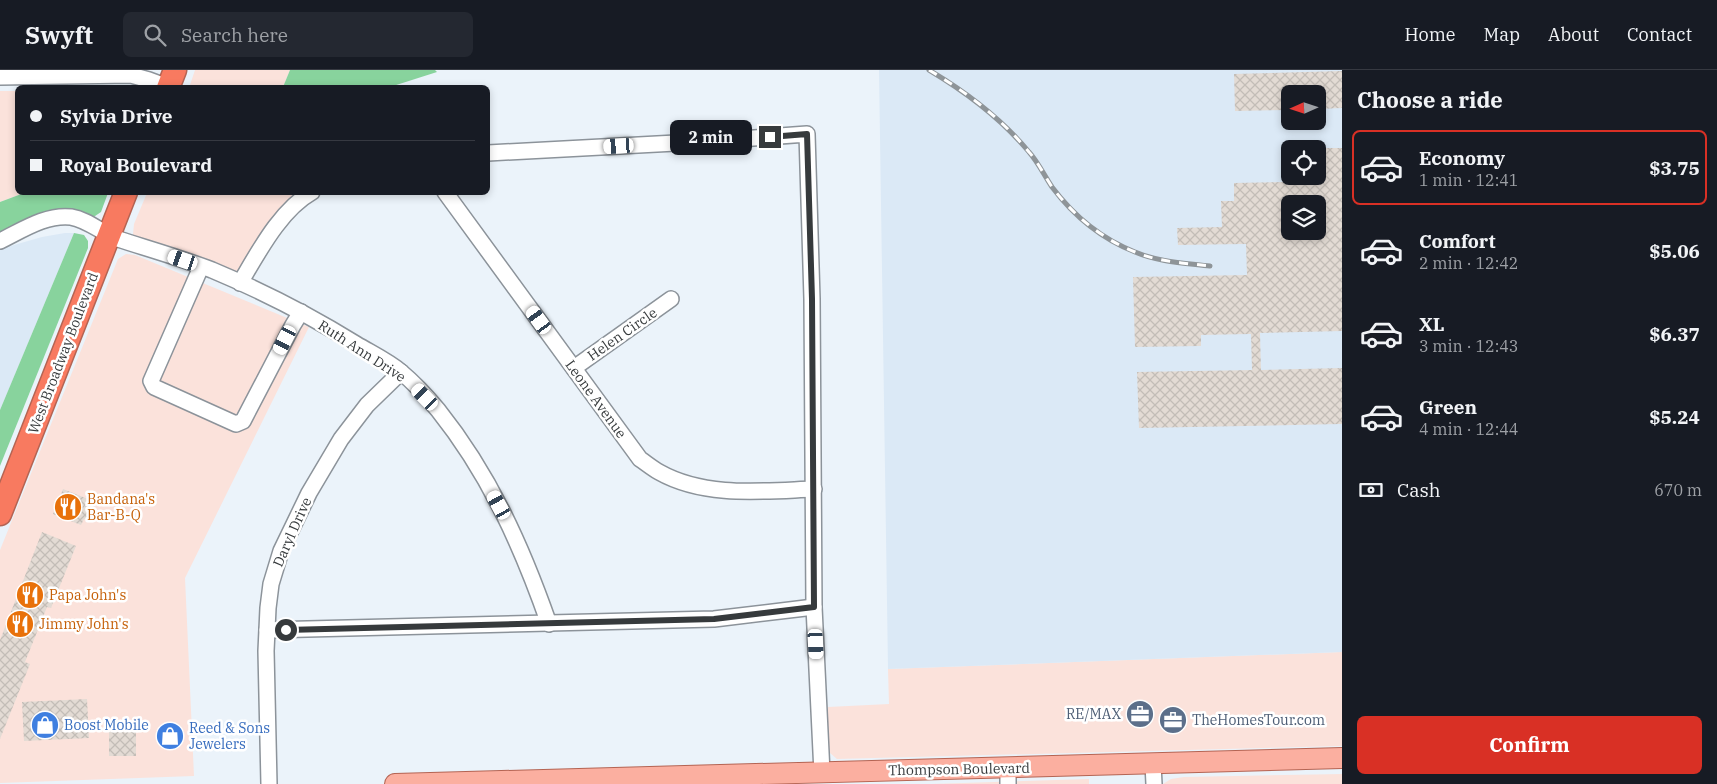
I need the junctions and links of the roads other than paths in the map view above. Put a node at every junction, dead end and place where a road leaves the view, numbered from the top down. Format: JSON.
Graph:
{"nodes":[{"id":1,"x":175,"y":70,"type":"edge"},
{"id":2,"x":0,"y":77,"type":"edge"},
{"id":3,"x":163,"y":85,"type":"edge"},
{"id":4,"x":169,"y":85,"type":"edge"},
{"id":5,"x":490,"y":153,"type":"edge"},
{"id":6,"x":125,"y":195,"type":"edge"},
{"id":7,"x":309,"y":195,"type":"edge"},
{"id":8,"x":448,"y":195,"type":"edge"},
{"id":9,"x":109,"y":235,"type":"junction"},
{"id":10,"x":0,"y":241,"type":"edge"},
{"id":11,"x":201,"y":267,"type":"junction"},
{"id":12,"x":240,"y":283,"type":"junction"},
{"id":13,"x":671,"y":299,"type":"dead end"},
{"id":14,"x":301,"y":312,"type":"junction"},
{"id":15,"x":574,"y":368,"type":"junction"},
{"id":16,"x":401,"y":372,"type":"junction"},
{"id":17,"x":814,"y":489,"type":"junction"},
{"id":18,"x":0,"y":514,"type":"edge"},
{"id":19,"x":814,"y":607,"type":"junction"},
{"id":20,"x":549,"y":624,"type":"junction"},
{"id":21,"x":267,"y":630,"type":"junction"},
{"id":22,"x":1342,"y":758,"type":"edge"},
{"id":23,"x":822,"y":773,"type":"junction"},
{"id":24,"x":1154,"y":774,"type":"edge"},
{"id":25,"x":1008,"y":776,"type":"edge"},
{"id":26,"x":690,"y":780,"type":"edge"},
{"id":27,"x":517,"y":782,"type":"edge"},
{"id":28,"x":466,"y":783,"type":"edge"},
{"id":29,"x":269,"y":784,"type":"edge"},
{"id":30,"x":395,"y":784,"type":"edge"}],
"edges":[{"from":1,"to":4,"type":"highway"},
{"from":2,"to":3,"type":"street"},
{"from":5,"to":17,"type":"street"},
{"from":6,"to":9,"type":"highway","name":"West Broadway Boulevard"},
{"from":7,"to":12,"type":"street"},
{"from":8,"to":15,"type":"street","name":"Leone Avenue"},
{"from":9,"to":10,"type":"street","name":"Ruth Ann Drive"},
{"from":9,"to":11,"type":"street","name":"Ruth Ann Drive"},
{"from":9,"to":18,"type":"highway","name":"West Broadway Boulevard"},
{"from":11,"to":12,"type":"street","name":"Ruth Ann Drive"},
{"from":11,"to":14,"type":"street"},
{"from":12,"to":14,"type":"street","name":"Ruth Ann Drive"},
{"from":13,"to":15,"type":"street","name":"Helen Circle"},
{"from":14,"to":16,"type":"street","name":"Ruth Ann Drive"},
{"from":15,"to":17,"type":"street","name":"Leone Avenue"},
{"from":16,"to":20,"type":"street","name":"Ruth Ann Drive"},
{"from":16,"to":21,"type":"street","name":"Daryl Drive"},
{"from":17,"to":19,"type":"street"},
{"from":19,"to":20,"type":"street"},
{"from":19,"to":23,"type":"street"},
{"from":20,"to":21,"type":"street"},
{"from":21,"to":29,"type":"street","name":"Daryl Drive"},
{"from":22,"to":24,"type":"main road","name":"Thompson Boulevard"},
{"from":23,"to":25,"type":"main road","name":"Thompson Boulevard"},
{"from":23,"to":26,"type":"main road","name":"Thompson Boulevard"},
{"from":24,"to":25,"type":"main road","name":"Thompson Boulevard"},
{"from":26,"to":27,"type":"main road","name":"Thompson Boulevard"},
{"from":27,"to":28,"type":"main road","name":"Thompson Boulevard"},
{"from":28,"to":30,"type":"main road","name":"Thompson Boulevard"}]}
